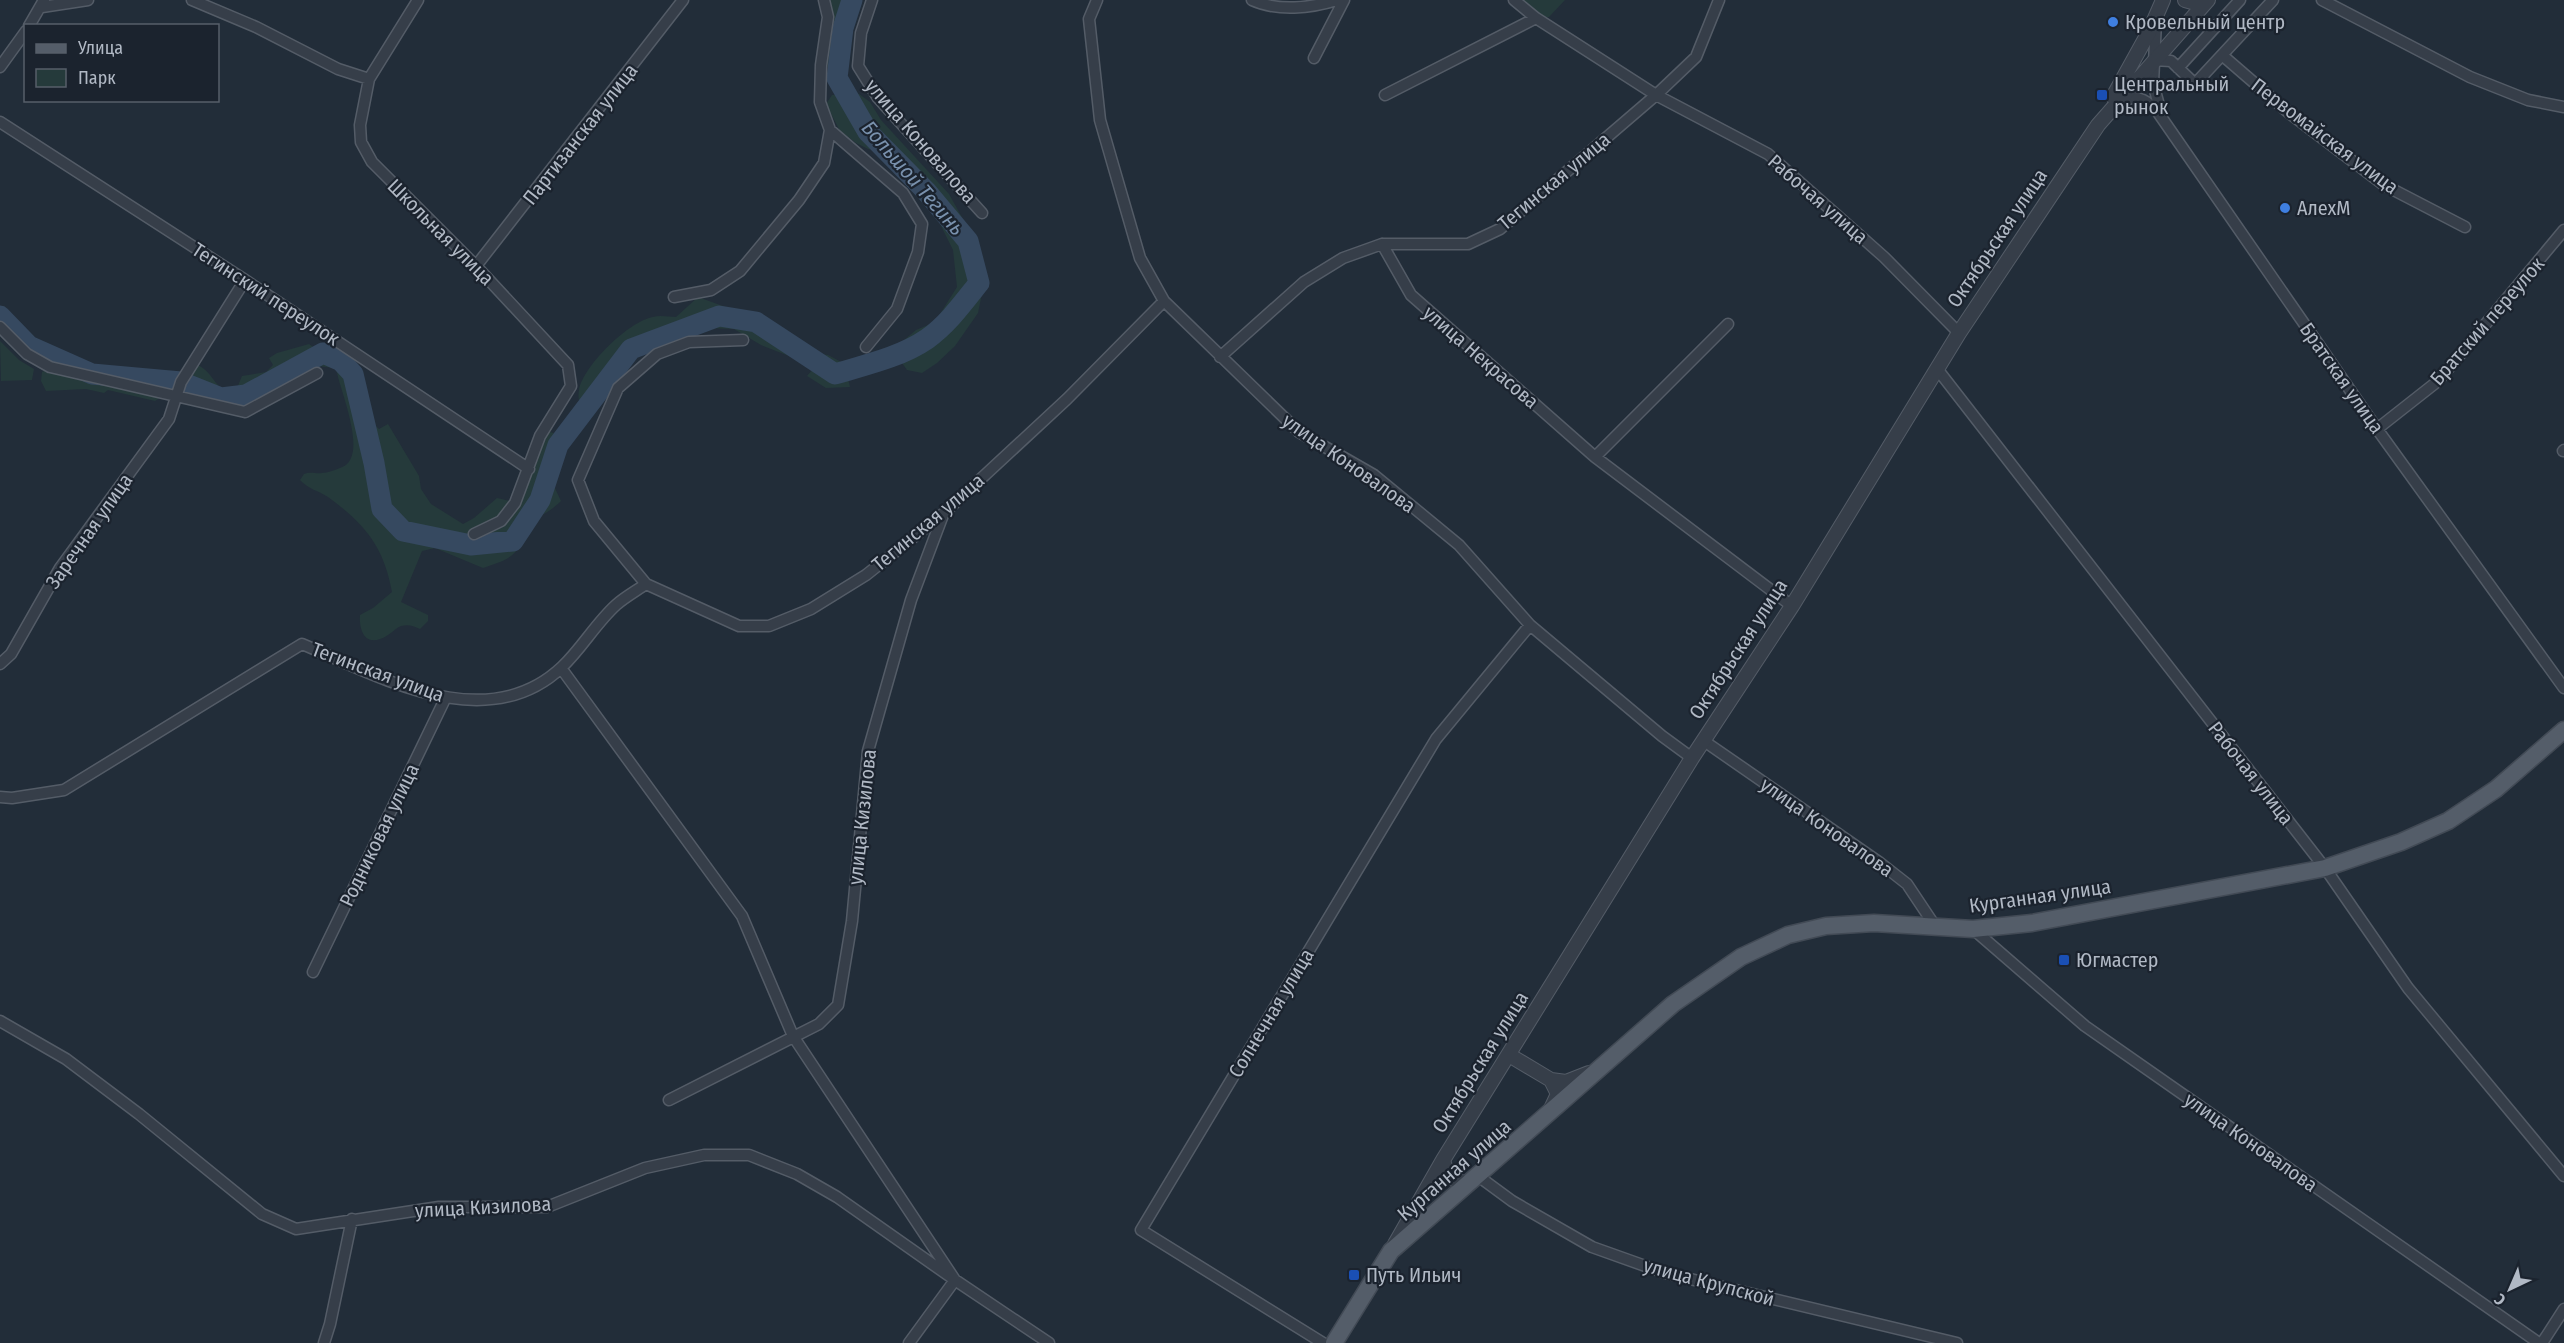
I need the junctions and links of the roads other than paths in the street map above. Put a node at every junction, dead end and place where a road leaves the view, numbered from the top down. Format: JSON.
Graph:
{"nodes":[{"id":1,"x":88,"y":0,"type":"edge"},
{"id":2,"x":192,"y":0,"type":"edge"},
{"id":3,"x":418,"y":0,"type":"edge"},
{"id":4,"x":683,"y":0,"type":"edge"},
{"id":5,"x":824,"y":0,"type":"edge"},
{"id":6,"x":872,"y":0,"type":"edge"},
{"id":7,"x":1097,"y":0,"type":"edge"},
{"id":8,"x":1252,"y":0,"type":"edge"},
{"id":9,"x":1337,"y":0,"type":"edge"},
{"id":10,"x":1344,"y":0,"type":"edge"},
{"id":11,"x":1514,"y":0,"type":"edge"},
{"id":12,"x":1719,"y":0,"type":"edge"},
{"id":13,"x":2163,"y":0,"type":"edge"},
{"id":14,"x":2185,"y":0,"type":"edge"},
{"id":15,"x":2206,"y":0,"type":"edge"},
{"id":16,"x":2240,"y":0,"type":"edge"},
{"id":17,"x":2273,"y":0,"type":"edge"},
{"id":18,"x":2322,"y":0,"type":"edge"},
{"id":19,"x":43,"y":4,"type":"edge"},
{"id":20,"x":2157,"y":15,"type":"junction"},
{"id":21,"x":1536,"y":18,"type":"junction"},
{"id":22,"x":30,"y":24,"type":"edge"},
{"id":23,"x":24,"y":34,"type":"edge"},
{"id":24,"x":2222,"y":55,"type":"junction"},
{"id":25,"x":1314,"y":58,"type":"dead end"},
{"id":26,"x":2153,"y":60,"type":"junction"},
{"id":27,"x":0,"y":67,"type":"edge"},
{"id":28,"x":2178,"y":68,"type":"junction"},
{"id":29,"x":369,"y":79,"type":"junction"},
{"id":30,"x":1385,"y":95,"type":"dead end"},
{"id":31,"x":1656,"y":95,"type":"junction"},
{"id":32,"x":2564,"y":107,"type":"edge"},
{"id":33,"x":2109,"y":112,"type":"junction"},
{"id":34,"x":0,"y":122,"type":"edge"},
{"id":35,"x":2164,"y":122,"type":"junction"},
{"id":36,"x":2098,"y":125,"type":"junction"},
{"id":37,"x":830,"y":130,"type":"junction"},
{"id":38,"x":982,"y":213,"type":"dead end"},
{"id":39,"x":2465,"y":227,"type":"dead end"},
{"id":40,"x":2564,"y":230,"type":"edge"},
{"id":41,"x":1382,"y":244,"type":"junction"},
{"id":42,"x":476,"y":266,"type":"junction"},
{"id":43,"x":245,"y":280,"type":"junction"},
{"id":44,"x":674,"y":297,"type":"dead end"},
{"id":45,"x":1164,"y":301,"type":"junction"},
{"id":46,"x":1728,"y":324,"type":"dead end"},
{"id":47,"x":0,"y":327,"type":"edge"},
{"id":48,"x":1959,"y":333,"type":"junction"},
{"id":49,"x":743,"y":340,"type":"dead end"},
{"id":50,"x":866,"y":347,"type":"dead end"},
{"id":51,"x":1220,"y":357,"type":"junction"},
{"id":52,"x":1938,"y":370,"type":"junction"},
{"id":53,"x":317,"y":373,"type":"dead end"},
{"id":54,"x":176,"y":398,"type":"junction"},
{"id":55,"x":2377,"y":429,"type":"junction"},
{"id":56,"x":1595,"y":458,"type":"junction"},
{"id":57,"x":529,"y":469,"type":"junction"},
{"id":58,"x":944,"y":513,"type":"junction"},
{"id":59,"x":474,"y":534,"type":"dead end"},
{"id":60,"x":646,"y":584,"type":"junction"},
{"id":61,"x":1792,"y":606,"type":"junction"},
{"id":62,"x":1530,"y":625,"type":"junction"},
{"id":63,"x":0,"y":664,"type":"edge"},
{"id":64,"x":561,"y":668,"type":"junction"},
{"id":65,"x":2564,"y":688,"type":"edge"},
{"id":66,"x":445,"y":699,"type":"junction"},
{"id":67,"x":2564,"y":730,"type":"edge"},
{"id":68,"x":1704,"y":741,"type":"junction"},
{"id":69,"x":1692,"y":758,"type":"junction"},
{"id":70,"x":0,"y":797,"type":"edge"},
{"id":71,"x":2325,"y":868,"type":"junction"},
{"id":72,"x":1935,"y":926,"type":"junction"},
{"id":73,"x":1973,"y":929,"type":"junction"},
{"id":74,"x":313,"y":972,"type":"dead end"},
{"id":75,"x":0,"y":1021,"type":"edge"},
{"id":76,"x":793,"y":1036,"type":"junction"},
{"id":77,"x":1509,"y":1055,"type":"junction"},
{"id":78,"x":1600,"y":1067,"type":"junction"},
{"id":79,"x":1551,"y":1080,"type":"junction"},
{"id":80,"x":669,"y":1100,"type":"dead end"},
{"id":81,"x":1543,"y":1120,"type":"junction"},
{"id":82,"x":1443,"y":1160,"type":"junction"},
{"id":83,"x":2564,"y":1176,"type":"edge"},
{"id":84,"x":1473,"y":1180,"type":"junction"},
{"id":85,"x":352,"y":1219,"type":"junction"},
{"id":86,"x":1391,"y":1251,"type":"junction"},
{"id":87,"x":955,"y":1280,"type":"junction"},
{"id":88,"x":2564,"y":1309,"type":"edge"},
{"id":89,"x":324,"y":1343,"type":"edge"},
{"id":90,"x":909,"y":1343,"type":"edge"},
{"id":91,"x":1049,"y":1343,"type":"edge"},
{"id":92,"x":1323,"y":1343,"type":"edge"},
{"id":93,"x":1334,"y":1343,"type":"edge"},
{"id":94,"x":1957,"y":1343,"type":"edge"},
{"id":95,"x":2540,"y":1343,"type":"edge"}],
"edges":[{"from":1,"to":19,"type":"street"},
{"from":2,"to":29,"type":"street"},
{"from":3,"to":29,"type":"street","name":"Школьная улица"},
{"from":4,"to":42,"type":"street","name":"Партизанская улица"},
{"from":5,"to":37,"type":"street"},
{"from":6,"to":38,"type":"street","name":"улица Коновалова"},
{"from":7,"to":45,"type":"street","name":"улица Коновалова"},
{"from":8,"to":9,"type":"street"},
{"from":10,"to":25,"type":"street"},
{"from":11,"to":21,"type":"street"},
{"from":12,"to":31,"type":"street","name":"Тегинская улица"},
{"from":13,"to":20,"type":"street"},
{"from":14,"to":15,"type":"street"},
{"from":15,"to":26,"type":"street","name":"Октябрьская улица"},
{"from":16,"to":28,"type":"street"},
{"from":17,"to":24,"type":"street"},
{"from":18,"to":32,"type":"street"},
{"from":19,"to":22,"type":"street"},
{"from":20,"to":26,"type":"street"},
{"from":20,"to":36,"type":"street"},
{"from":21,"to":30,"type":"street"},
{"from":21,"to":31,"type":"street"},
{"from":23,"to":27,"type":"street"},
{"from":24,"to":28,"type":"street"},
{"from":24,"to":39,"type":"street","name":"Первомайская улица"},
{"from":26,"to":28,"type":"street"},
{"from":26,"to":33,"type":"street","name":"Октябрьская улица"},
{"from":26,"to":35,"type":"street"},
{"from":29,"to":42,"type":"street","name":"Школьная улица"},
{"from":31,"to":41,"type":"street","name":"Тегинская улица"},
{"from":31,"to":48,"type":"street","name":"Рабочая улица"},
{"from":33,"to":35,"type":"street","name":"Братская улица"},
{"from":33,"to":36,"type":"street","name":"Октябрьская улица"},
{"from":34,"to":43,"type":"street","name":"Тегинский переулок"},
{"from":35,"to":55,"type":"street","name":"Братская улица"},
{"from":36,"to":48,"type":"street","name":"Октябрьская улица"},
{"from":37,"to":44,"type":"street"},
{"from":37,"to":50,"type":"street"},
{"from":40,"to":55,"type":"street","name":"Братский переулок"},
{"from":41,"to":51,"type":"street","name":"Тегинская улица"},
{"from":41,"to":56,"type":"street","name":"улица Некрасова"},
{"from":42,"to":57,"type":"street","name":"Школьная улица"},
{"from":43,"to":54,"type":"street","name":"Заречная улица"},
{"from":43,"to":57,"type":"street","name":"Тегинский переулок"},
{"from":45,"to":51,"type":"street","name":"улица Коновалова"},
{"from":45,"to":58,"type":"street","name":"Тегинская улица"},
{"from":46,"to":56,"type":"street"},
{"from":47,"to":54,"type":"street"},
{"from":48,"to":52,"type":"street","name":"Октябрьская улица"},
{"from":49,"to":60,"type":"street","name":"Тегинская улица"},
{"from":51,"to":62,"type":"street","name":"улица Коновалова"},
{"from":52,"to":61,"type":"street","name":"Октябрьская улица"},
{"from":52,"to":71,"type":"street","name":"Рабочая улица"},
{"from":53,"to":54,"type":"street"},
{"from":54,"to":63,"type":"street","name":"Заречная улица"},
{"from":55,"to":65,"type":"street","name":"Братская улица"},
{"from":56,"to":61,"type":"street","name":"улица Некрасова"},
{"from":57,"to":59,"type":"street"},
{"from":58,"to":60,"type":"street","name":"Тегинская улица"},
{"from":58,"to":76,"type":"street","name":"улица Кизилова"},
{"from":60,"to":64,"type":"street","name":"Тегинская улица"},
{"from":61,"to":68,"type":"street","name":"Октябрьская улица"},
{"from":62,"to":69,"type":"street","name":"улица Коновалова"},
{"from":62,"to":92,"type":"street","name":"Солнечная улица"},
{"from":64,"to":66,"type":"street","name":"Тегинская улица"},
{"from":64,"to":76,"type":"street","name":"улица Кизилова"},
{"from":66,"to":70,"type":"street","name":"Тегинская улица"},
{"from":66,"to":74,"type":"street","name":"Родниковая улица"},
{"from":67,"to":71,"type":"main road","name":"Курганная улица"},
{"from":68,"to":69,"type":"street","name":"Октябрьская улица"},
{"from":68,"to":72,"type":"street","name":"улица Коновалова"},
{"from":69,"to":77,"type":"street","name":"Октябрьская улица"},
{"from":71,"to":73,"type":"main road","name":"Курганная улица"},
{"from":71,"to":83,"type":"street","name":"Рабочая улица"},
{"from":72,"to":73,"type":"main road","name":"Курганная улица"},
{"from":72,"to":78,"type":"main road","name":"Курганная улица"},
{"from":73,"to":95,"type":"street","name":"улица Коновалова"},
{"from":75,"to":85,"type":"street","name":"улица Кизилова"},
{"from":76,"to":80,"type":"street","name":"улица Кизилова"},
{"from":76,"to":87,"type":"street","name":"улица Кизилова"},
{"from":77,"to":79,"type":"street"},
{"from":77,"to":82,"type":"street","name":"Октябрьская улица"},
{"from":78,"to":79,"type":"street"},
{"from":78,"to":81,"type":"main road","name":"Курганная улица"},
{"from":79,"to":81,"type":"street","name":"Курганная улица"},
{"from":81,"to":84,"type":"main road","name":"Курганная улица"},
{"from":82,"to":84,"type":"street"},
{"from":82,"to":86,"type":"street","name":"Октябрьская улица"},
{"from":84,"to":86,"type":"main road","name":"Курганная улица"},
{"from":84,"to":94,"type":"street","name":"улица Крупской"},
{"from":85,"to":87,"type":"street","name":"улица Кизилова"},
{"from":85,"to":89,"type":"street"},
{"from":86,"to":93,"type":"main road","name":"Октябрьская улица"},
{"from":87,"to":90,"type":"street"},
{"from":87,"to":91,"type":"street","name":"улица Кизилова"},
{"from":88,"to":95,"type":"street"}]}
